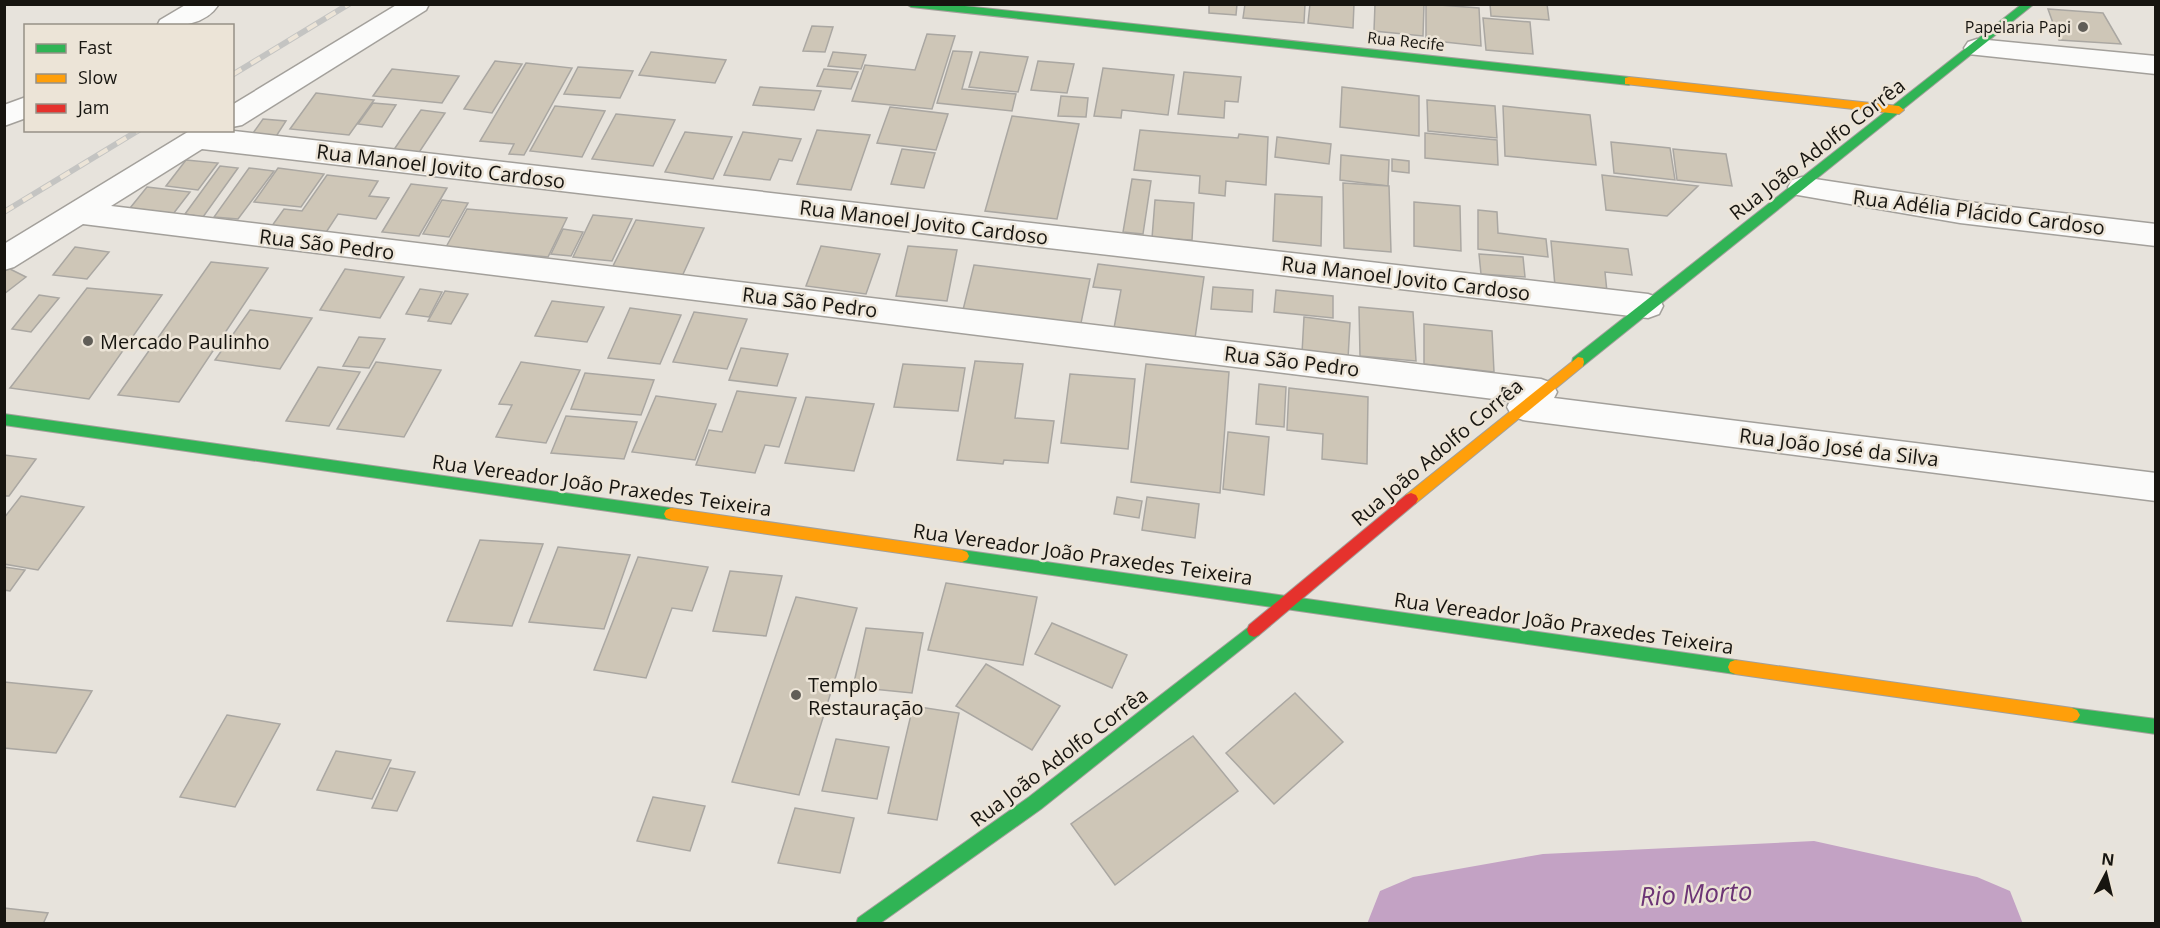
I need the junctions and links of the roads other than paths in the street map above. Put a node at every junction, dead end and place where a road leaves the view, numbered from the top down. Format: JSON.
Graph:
{"nodes":[{"id":1,"x":207,"y":4,"type":"edge"},
{"id":2,"x":417,"y":4,"type":"edge"},
{"id":3,"x":911,"y":4,"type":"edge"},
{"id":4,"x":2029,"y":4,"type":"edge"},
{"id":5,"x":172,"y":24,"type":"edge"},
{"id":6,"x":1977,"y":48,"type":"junction"},
{"id":7,"x":2156,"y":65,"type":"edge"},
{"id":8,"x":1899,"y":110,"type":"junction"},
{"id":9,"x":234,"y":117,"type":"edge"},
{"id":10,"x":206,"y":135,"type":"edge"},
{"id":11,"x":1802,"y":187,"type":"junction"},
{"id":12,"x":79,"y":213,"type":"junction"},
{"id":13,"x":2156,"y":235,"type":"edge"},
{"id":14,"x":4,"y":259,"type":"edge"},
{"id":15,"x":1648,"y":306,"type":"junction"},
{"id":16,"x":1532,"y":399,"type":"junction"},
{"id":17,"x":4,"y":419,"type":"edge"},
{"id":18,"x":2156,"y":487,"type":"edge"},
{"id":19,"x":1286,"y":603,"type":"junction"},
{"id":20,"x":2156,"y":727,"type":"edge"},
{"id":21,"x":864,"y":924,"type":"edge"}],
"edges":[{"from":1,"to":5,"type":"street"},
{"from":2,"to":9,"type":"street"},
{"from":3,"to":8,"type":"street","name":"Rua Recife"},
{"from":4,"to":6,"type":"street","name":"Rua João Adolfo Corrêa"},
{"from":6,"to":7,"type":"street"},
{"from":6,"to":8,"type":"street","name":"Rua João Adolfo Corrêa"},
{"from":8,"to":11,"type":"street","name":"Rua João Adolfo Corrêa"},
{"from":10,"to":12,"type":"street"},
{"from":10,"to":15,"type":"street","name":"Rua Manoel Jovito Cardoso"},
{"from":11,"to":13,"type":"street","name":"Rua Adélia Plácido Cardoso"},
{"from":11,"to":15,"type":"street","name":"Rua João Adolfo Corrêa"},
{"from":12,"to":14,"type":"street"},
{"from":12,"to":16,"type":"street","name":"Rua São Pedro"},
{"from":15,"to":16,"type":"street","name":"Rua João Adolfo Corrêa"},
{"from":16,"to":18,"type":"street","name":"Rua João José da Silva"},
{"from":16,"to":19,"type":"street","name":"Rua João Adolfo Corrêa"},
{"from":17,"to":19,"type":"street","name":"Rua Vereador João Praxedes Teixeira"},
{"from":19,"to":20,"type":"street","name":"Rua Vereador João Praxedes Teixeira"},
{"from":19,"to":21,"type":"street","name":"Rua João Adolfo Corrêa"}]}
